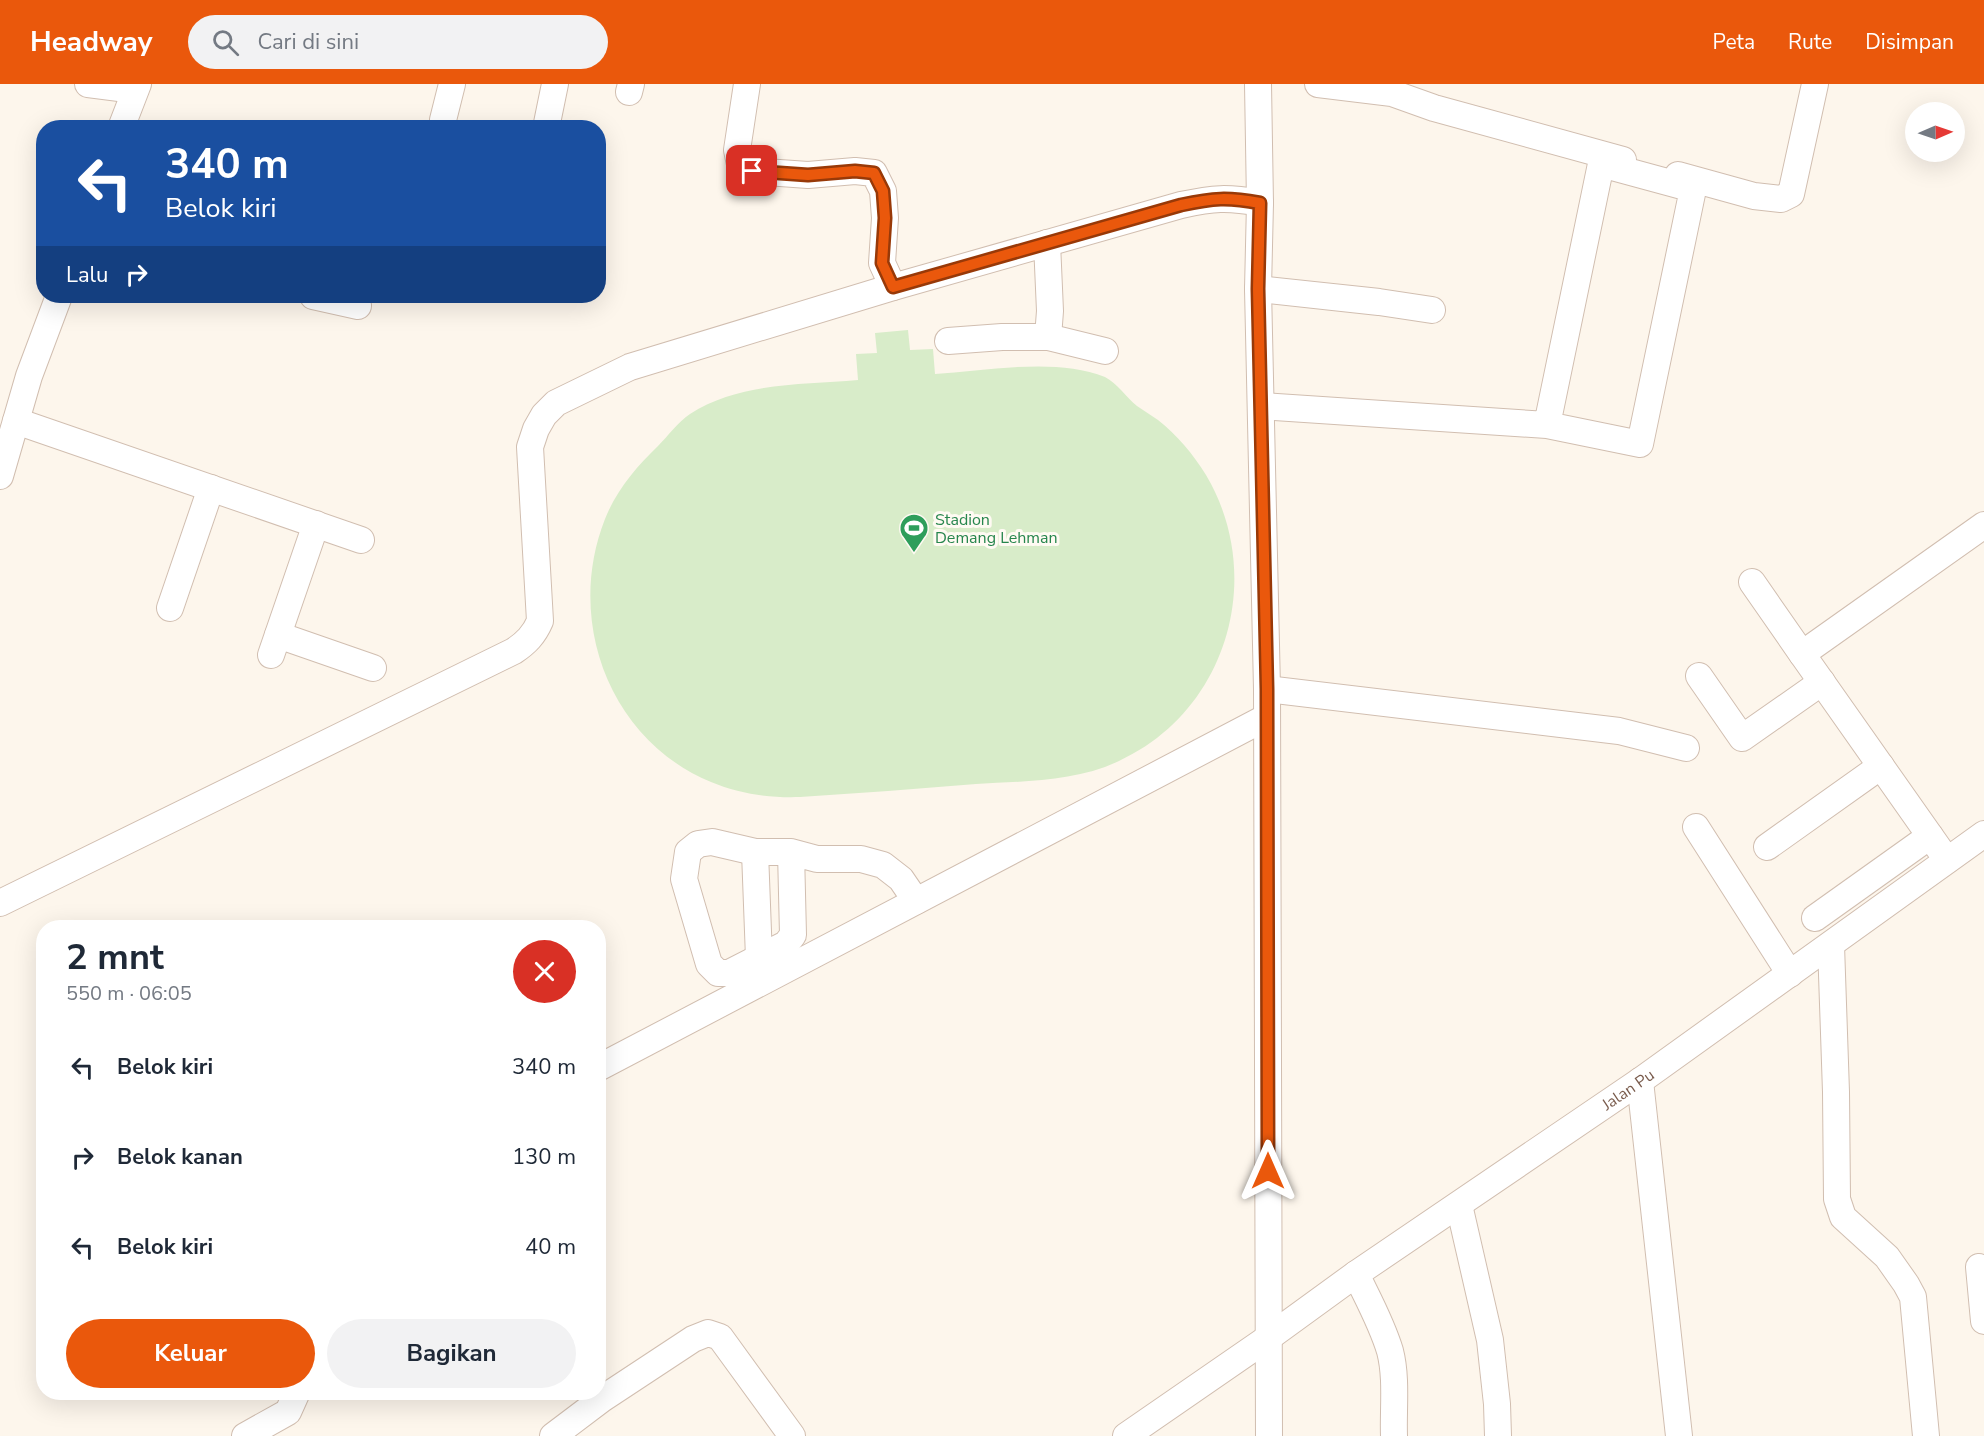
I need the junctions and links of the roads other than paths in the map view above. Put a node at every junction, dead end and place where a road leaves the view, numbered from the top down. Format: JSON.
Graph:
{"nodes":[{"id":1,"x":88,"y":84,"type":"edge"},
{"id":2,"x":452,"y":84,"type":"edge"},
{"id":3,"x":555,"y":84,"type":"edge"},
{"id":4,"x":747,"y":84,"type":"edge"},
{"id":5,"x":1258,"y":84,"type":"edge"},
{"id":6,"x":1318,"y":84,"type":"edge"},
{"id":7,"x":1815,"y":84,"type":"edge"},
{"id":8,"x":136,"y":87,"type":"edge"},
{"id":9,"x":124,"y":120,"type":"edge"},
{"id":10,"x":443,"y":120,"type":"dead end"},
{"id":11,"x":548,"y":120,"type":"edge"},
{"id":12,"x":1260,"y":203,"type":"junction"},
{"id":13,"x":1047,"y":243,"type":"junction"},
{"id":14,"x":893,"y":287,"type":"junction"},
{"id":15,"x":1258,"y":289,"type":"junction"},
{"id":16,"x":56,"y":303,"type":"edge"},
{"id":17,"x":344,"y":303,"type":"edge"},
{"id":18,"x":358,"y":306,"type":"dead end"},
{"id":19,"x":1432,"y":310,"type":"dead end"},
{"id":20,"x":1048,"y":337,"type":"junction"},
{"id":21,"x":948,"y":341,"type":"dead end"},
{"id":22,"x":1105,"y":351,"type":"dead end"},
{"id":23,"x":1261,"y":406,"type":"junction"},
{"id":24,"x":16,"y":421,"type":"junction"},
{"id":25,"x":1547,"y":425,"type":"junction"},
{"id":26,"x":0,"y":476,"type":"edge"},
{"id":27,"x":211,"y":488,"type":"junction"},
{"id":28,"x":316,"y":524,"type":"junction"},
{"id":29,"x":1982,"y":530,"type":"edge"},
{"id":30,"x":361,"y":540,"type":"dead end"},
{"id":31,"x":1752,"y":582,"type":"dead end"},
{"id":32,"x":170,"y":608,"type":"dead end"},
{"id":33,"x":1802,"y":654,"type":"junction"},
{"id":34,"x":373,"y":668,"type":"dead end"},
{"id":35,"x":1699,"y":676,"type":"dead end"},
{"id":36,"x":1822,"y":682,"type":"junction"},
{"id":37,"x":1267,"y":689,"type":"junction"},
{"id":38,"x":1267,"y":717,"type":"junction"},
{"id":39,"x":1686,"y":748,"type":"dead end"},
{"id":40,"x":1881,"y":766,"type":"junction"},
{"id":41,"x":1696,"y":827,"type":"dead end"},
{"id":42,"x":1984,"y":834,"type":"edge"},
{"id":43,"x":1930,"y":836,"type":"junction"},
{"id":44,"x":1767,"y":847,"type":"dead end"},
{"id":45,"x":755,"y":852,"type":"junction"},
{"id":46,"x":791,"y":852,"type":"junction"},
{"id":47,"x":1947,"y":860,"type":"junction"},
{"id":48,"x":916,"y":901,"type":"junction"},
{"id":49,"x":0,"y":903,"type":"edge"},
{"id":50,"x":1815,"y":918,"type":"dead end"},
{"id":51,"x":1831,"y":945,"type":"junction"},
{"id":52,"x":759,"y":958,"type":"junction"},
{"id":53,"x":1790,"y":974,"type":"junction"},
{"id":54,"x":606,"y":1064,"type":"edge"},
{"id":55,"x":1640,"y":1081,"type":"junction"},
{"id":56,"x":1459,"y":1205,"type":"junction"},
{"id":57,"x":1979,"y":1267,"type":"dead end"},
{"id":58,"x":1356,"y":1274,"type":"junction"},
{"id":59,"x":1984,"y":1321,"type":"edge"},
{"id":60,"x":1268,"y":1338,"type":"junction"},
{"id":61,"x":606,"y":1391,"type":"edge"},
{"id":62,"x":293,"y":1400,"type":"edge"},
{"id":63,"x":593,"y":1400,"type":"edge"},
{"id":64,"x":245,"y":1436,"type":"edge"},
{"id":65,"x":553,"y":1436,"type":"edge"},
{"id":66,"x":792,"y":1436,"type":"edge"},
{"id":67,"x":1126,"y":1436,"type":"edge"},
{"id":68,"x":1269,"y":1436,"type":"edge"},
{"id":69,"x":1394,"y":1436,"type":"edge"},
{"id":70,"x":1498,"y":1436,"type":"edge"},
{"id":71,"x":1679,"y":1436,"type":"edge"},
{"id":72,"x":1926,"y":1436,"type":"edge"}],
"edges":[{"from":1,"to":8,"type":"street"},
{"from":2,"to":10,"type":"street"},
{"from":3,"to":11,"type":"street"},
{"from":4,"to":14,"type":"street"},
{"from":5,"to":12,"type":"street"},
{"from":6,"to":7,"type":"street"},
{"from":8,"to":9,"type":"street"},
{"from":12,"to":13,"type":"street"},
{"from":12,"to":15,"type":"street"},
{"from":13,"to":14,"type":"street"},
{"from":13,"to":20,"type":"street"},
{"from":14,"to":49,"type":"street"},
{"from":15,"to":19,"type":"street"},
{"from":15,"to":23,"type":"street"},
{"from":16,"to":24,"type":"street"},
{"from":17,"to":18,"type":"street"},
{"from":20,"to":21,"type":"street"},
{"from":20,"to":22,"type":"street"},
{"from":23,"to":25,"type":"street"},
{"from":23,"to":37,"type":"street"},
{"from":24,"to":26,"type":"street"},
{"from":24,"to":27,"type":"street"},
{"from":25,"to":25,"type":"street"},
{"from":27,"to":28,"type":"street"},
{"from":27,"to":32,"type":"street"},
{"from":28,"to":30,"type":"street"},
{"from":28,"to":34,"type":"street"},
{"from":29,"to":33,"type":"street"},
{"from":31,"to":33,"type":"street"},
{"from":33,"to":36,"type":"street"},
{"from":35,"to":36,"type":"street"},
{"from":36,"to":40,"type":"street"},
{"from":37,"to":38,"type":"street"},
{"from":37,"to":39,"type":"street"},
{"from":38,"to":48,"type":"street"},
{"from":38,"to":60,"type":"street"},
{"from":40,"to":43,"type":"street"},
{"from":40,"to":44,"type":"street"},
{"from":41,"to":53,"type":"street"},
{"from":42,"to":47,"type":"street","name":"Jalan Pu"},
{"from":43,"to":47,"type":"street"},
{"from":43,"to":50,"type":"street"},
{"from":45,"to":46,"type":"street"},
{"from":45,"to":52,"type":"street"},
{"from":45,"to":52,"type":"street"},
{"from":46,"to":48,"type":"street"},
{"from":46,"to":52,"type":"street"},
{"from":47,"to":51,"type":"street","name":"Jalan Pu"},
{"from":48,"to":54,"type":"street"},
{"from":51,"to":53,"type":"street","name":"Jalan Pu"},
{"from":51,"to":72,"type":"street"},
{"from":53,"to":55,"type":"street","name":"Jalan Pu"},
{"from":55,"to":56,"type":"street","name":"Jalan Pu"},
{"from":55,"to":71,"type":"street"},
{"from":56,"to":58,"type":"street","name":"Jalan Pu"},
{"from":56,"to":70,"type":"street"},
{"from":57,"to":59,"type":"street"},
{"from":58,"to":60,"type":"street","name":"Jalan Pu"},
{"from":58,"to":69,"type":"street"},
{"from":60,"to":67,"type":"street","name":"Jalan Pu"},
{"from":60,"to":68,"type":"street"},
{"from":61,"to":66,"type":"street"},
{"from":62,"to":64,"type":"street"},
{"from":63,"to":65,"type":"street"}]}
